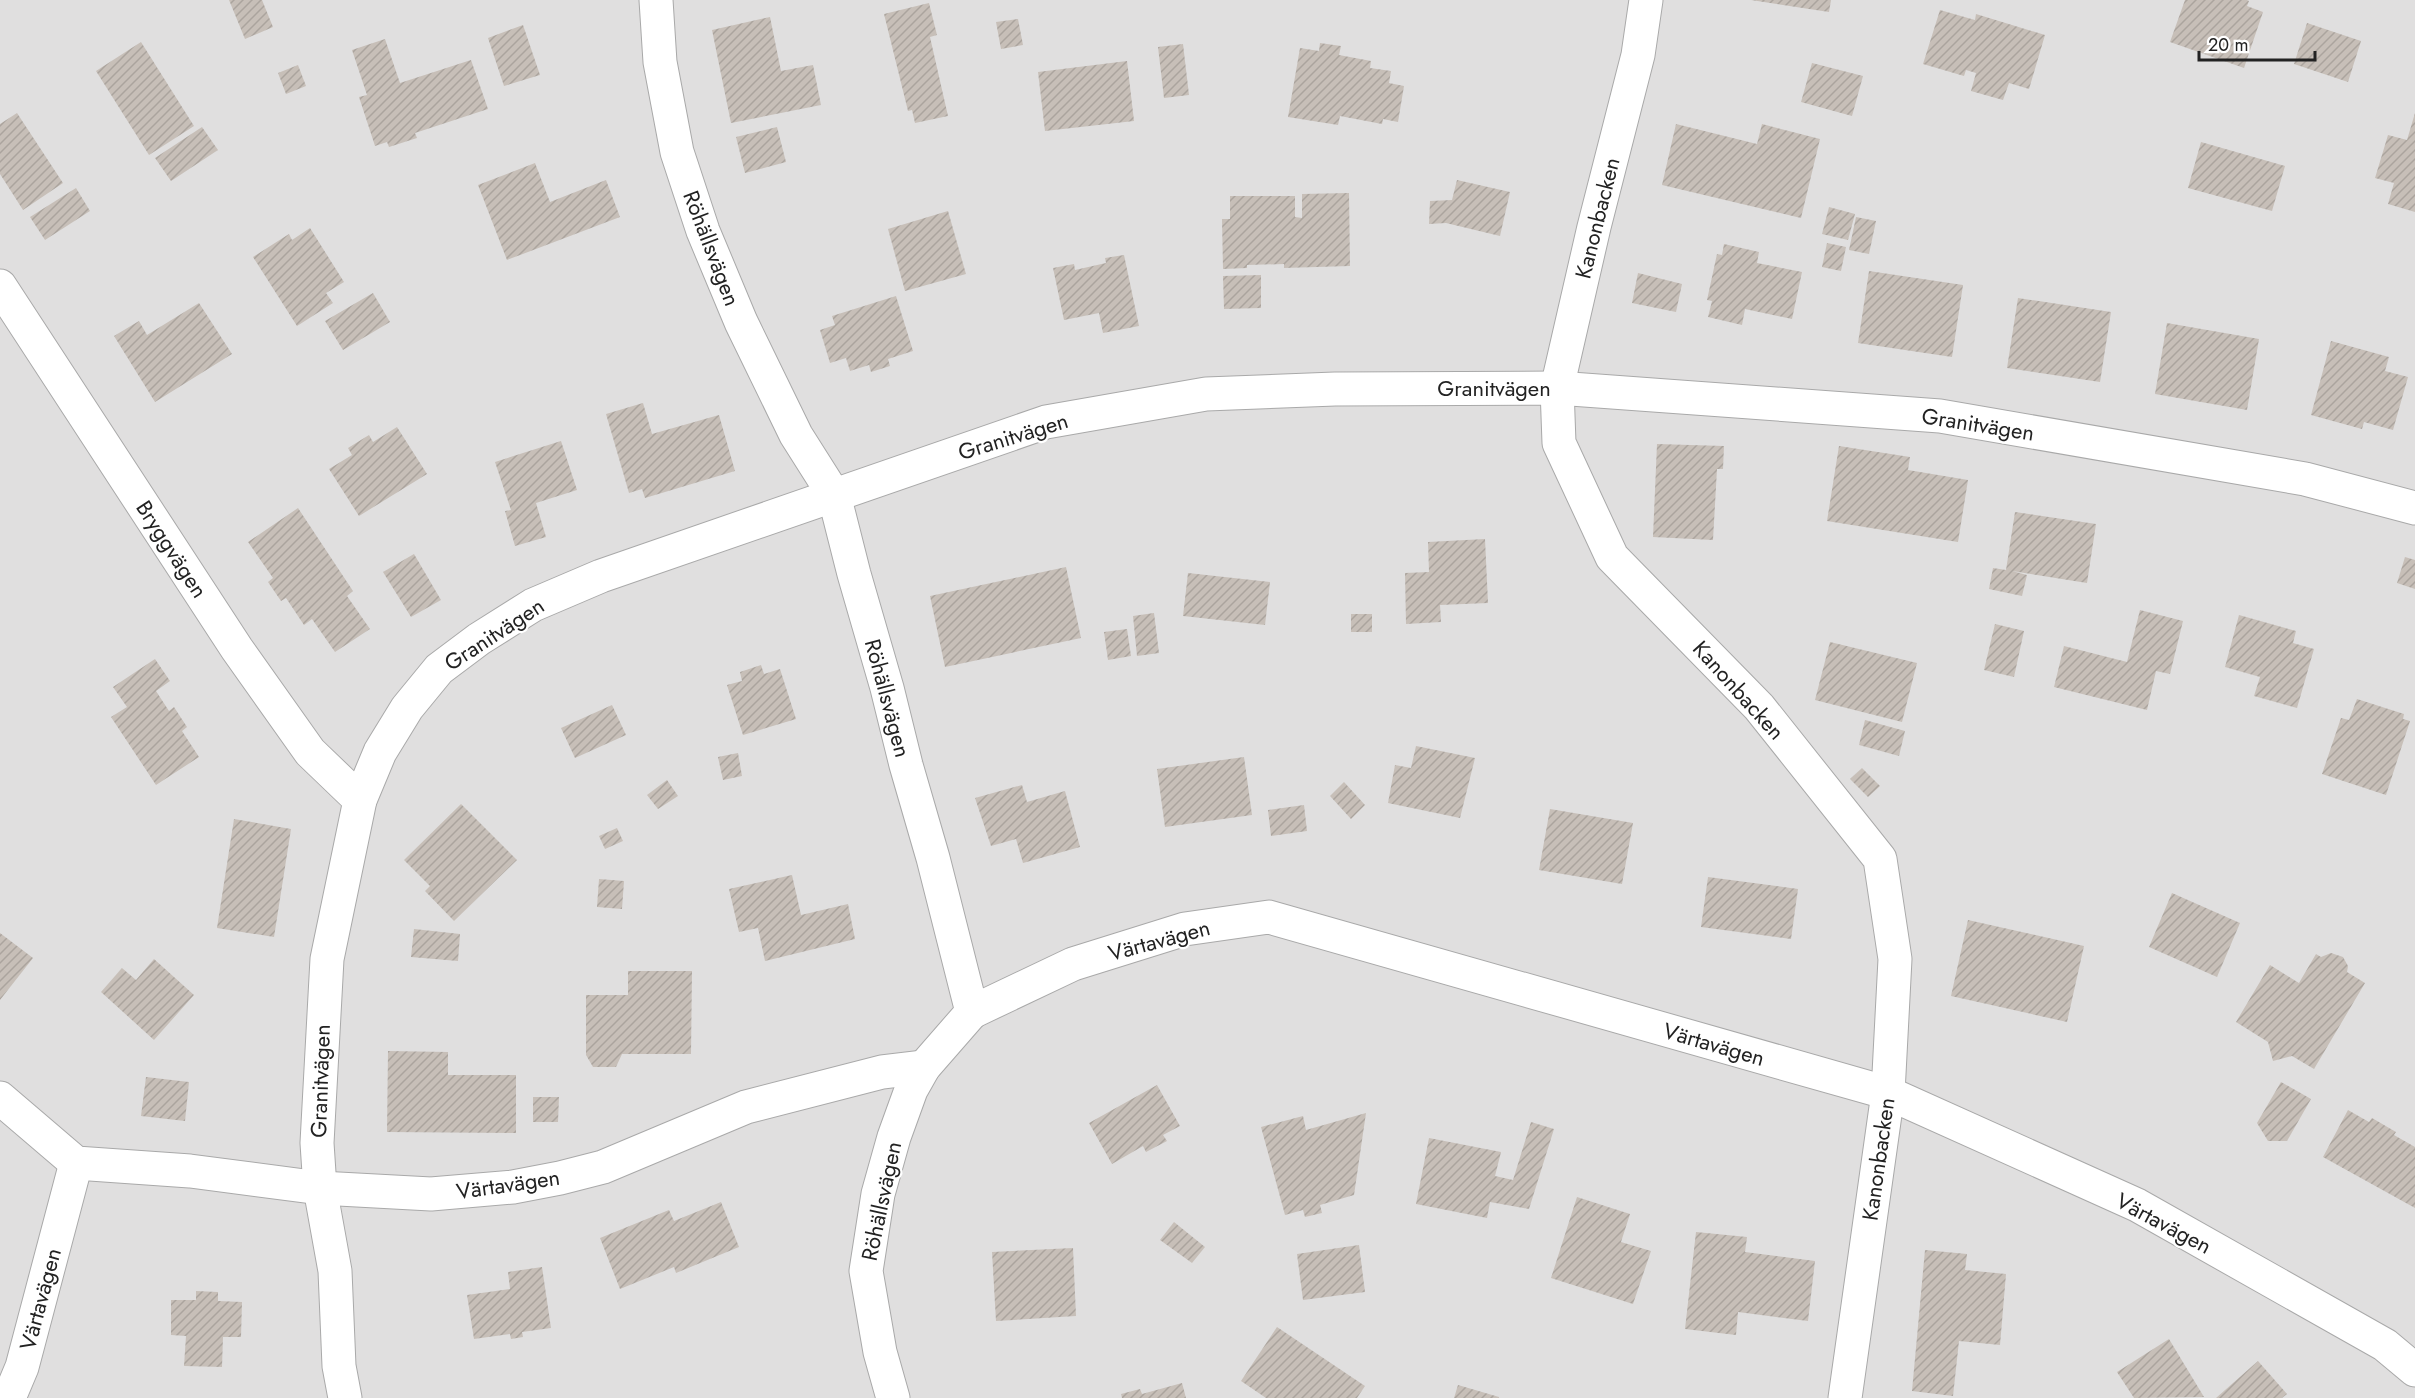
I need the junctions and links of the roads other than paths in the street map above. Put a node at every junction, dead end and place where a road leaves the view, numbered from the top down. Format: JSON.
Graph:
{"nodes":[{"id":1,"x":656,"y":0,"type":"edge"},
{"id":2,"x":1646,"y":0,"type":"edge"},
{"id":3,"x":0,"y":286,"type":"edge"},
{"id":4,"x":1557,"y":388,"type":"junction"},
{"id":5,"x":834,"y":495,"type":"junction"},
{"id":6,"x":2415,"y":508,"type":"edge"},
{"id":7,"x":360,"y":800,"type":"junction"},
{"id":8,"x":972,"y":1012,"type":"junction"},
{"id":9,"x":924,"y":1066,"type":"junction"},
{"id":10,"x":1888,"y":1094,"type":"junction"},
{"id":11,"x":0,"y":1098,"type":"edge"},
{"id":12,"x":76,"y":1163,"type":"junction"},
{"id":13,"x":320,"y":1188,"type":"junction"},
{"id":14,"x":2415,"y":1370,"type":"edge"},
{"id":15,"x":9,"y":1398,"type":"edge"},
{"id":16,"x":345,"y":1398,"type":"edge"},
{"id":17,"x":893,"y":1398,"type":"edge"},
{"id":18,"x":1845,"y":1398,"type":"edge"}],
"edges":[{"from":1,"to":5,"type":"street","name":"Röhällsvägen"},
{"from":2,"to":4,"type":"street","name":"Kanonbacken"},
{"from":3,"to":7,"type":"street","name":"Bryggvägen"},
{"from":4,"to":5,"type":"street","name":"Granitvägen"},
{"from":4,"to":6,"type":"street","name":"Granitvägen"},
{"from":4,"to":10,"type":"street","name":"Kanonbacken"},
{"from":5,"to":7,"type":"street","name":"Granitvägen"},
{"from":5,"to":8,"type":"street","name":"Röhällsvägen"},
{"from":7,"to":13,"type":"street","name":"Granitvägen"},
{"from":8,"to":9,"type":"street","name":"Röhällsvägen"},
{"from":8,"to":10,"type":"street","name":"Värtavägen"},
{"from":9,"to":13,"type":"street","name":"Värtavägen"},
{"from":9,"to":17,"type":"street","name":"Röhällsvägen"},
{"from":10,"to":14,"type":"street","name":"Värtavägen"},
{"from":10,"to":18,"type":"street","name":"Kanonbacken"},
{"from":11,"to":12,"type":"street"},
{"from":12,"to":13,"type":"street","name":"Värtavägen"},
{"from":12,"to":15,"type":"street","name":"Värtavägen"},
{"from":13,"to":16,"type":"street","name":"Granitvägen"}]}
